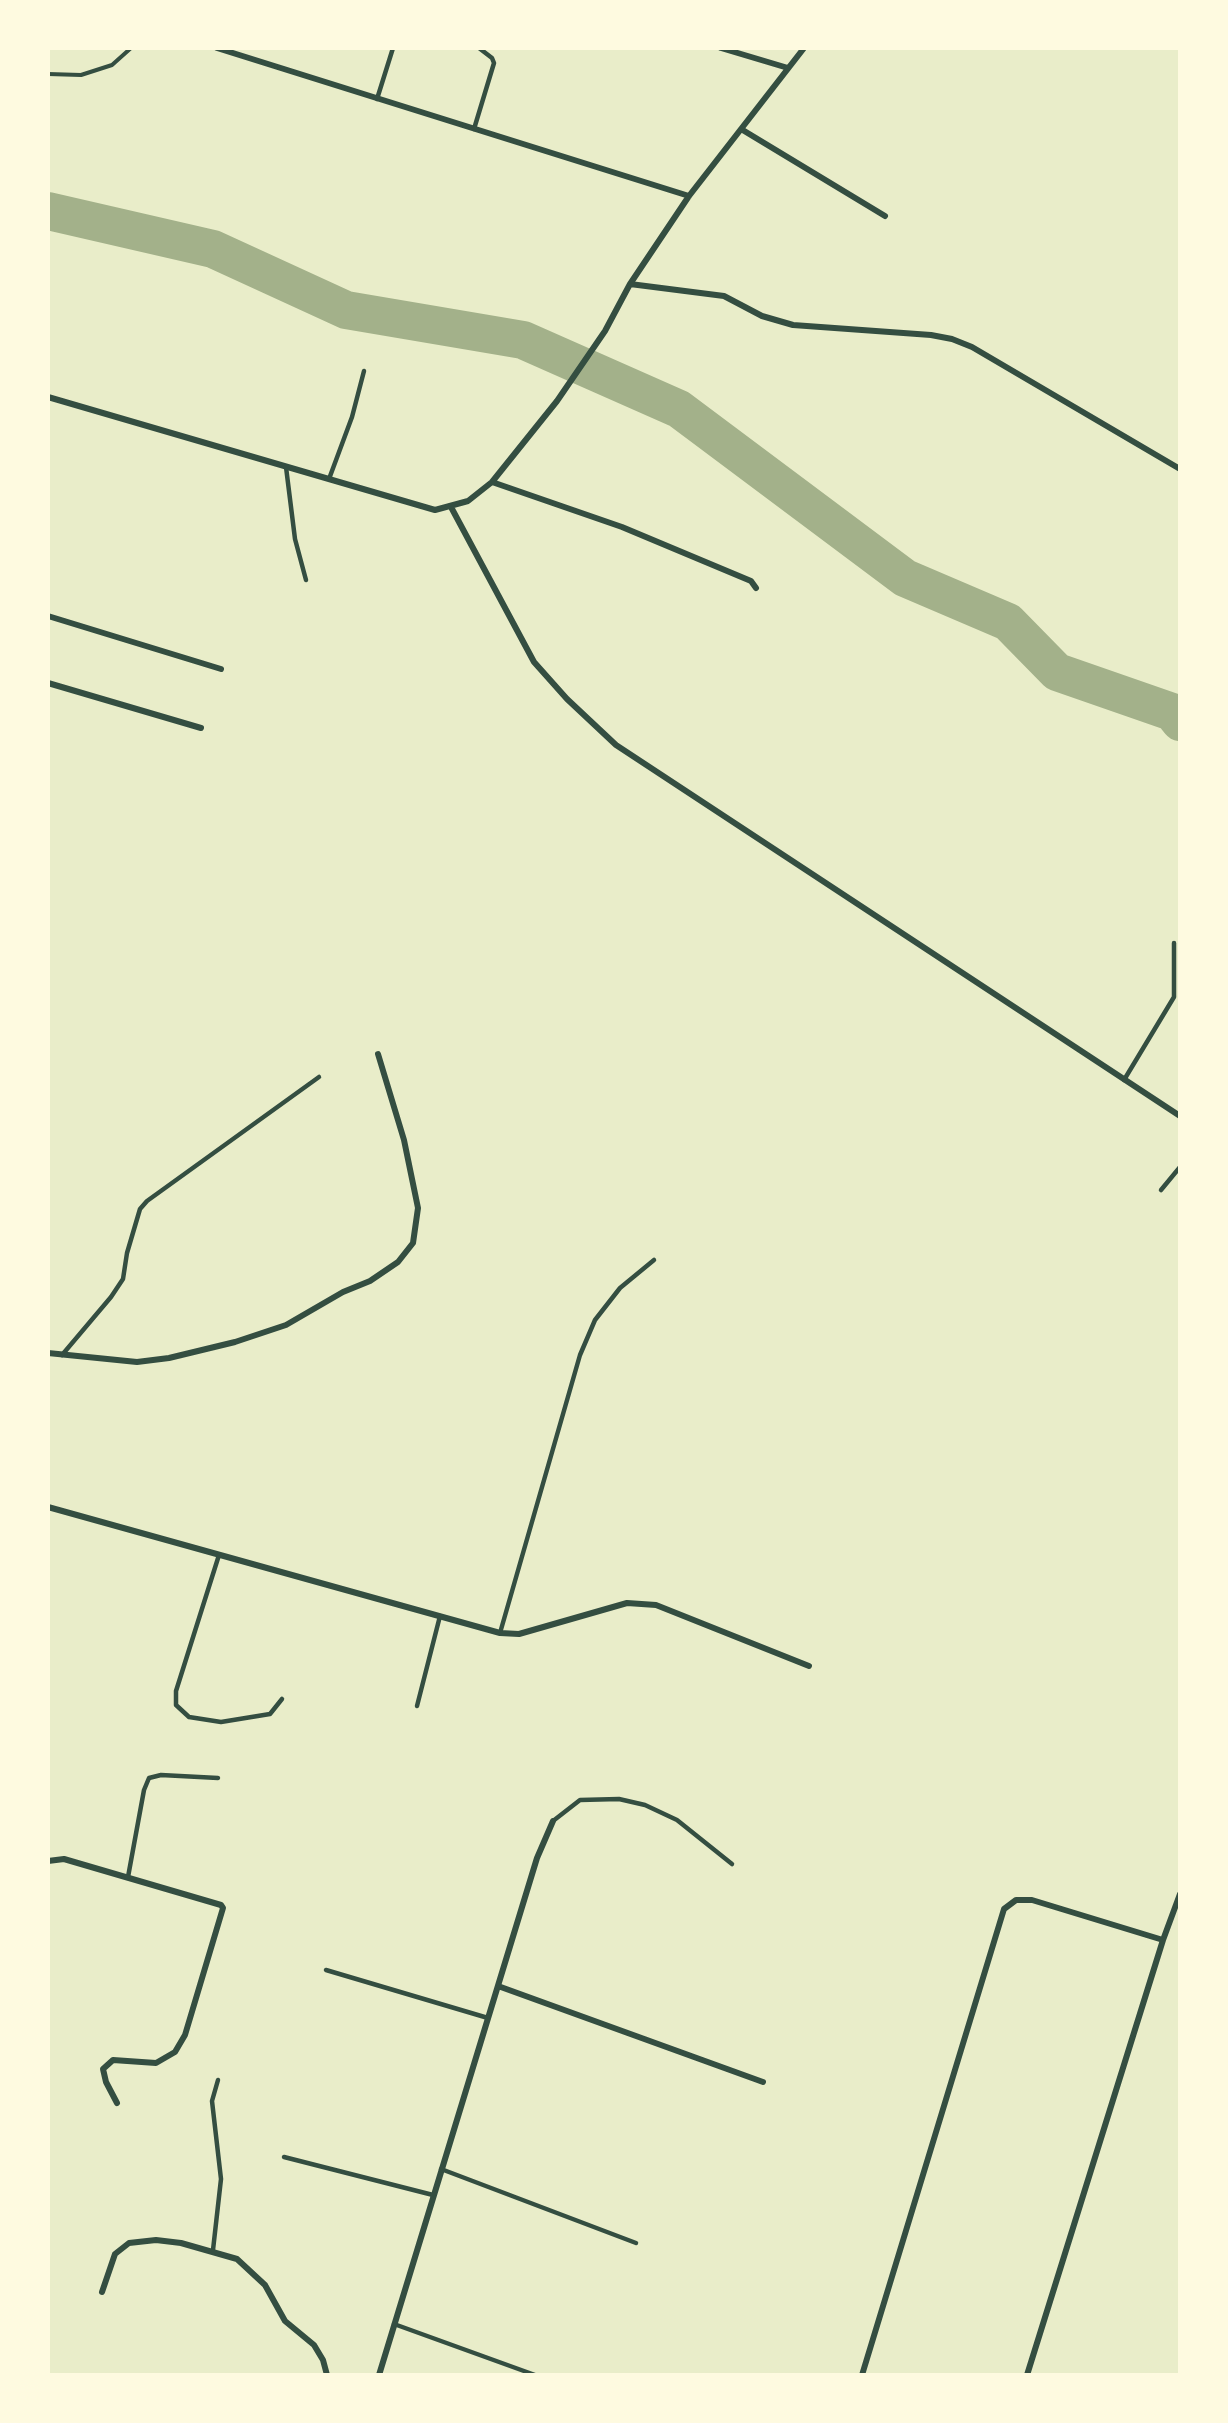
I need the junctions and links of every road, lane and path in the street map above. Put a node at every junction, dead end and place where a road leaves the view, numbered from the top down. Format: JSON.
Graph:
{"nodes":[{"id":1,"x":131,"y":48,"type":"edge"},
{"id":2,"x":217,"y":48,"type":"edge"},
{"id":3,"x":393,"y":48,"type":"edge"},
{"id":4,"x":479,"y":48,"type":"edge"},
{"id":5,"x":721,"y":48,"type":"edge"},
{"id":6,"x":804,"y":48,"type":"edge"},
{"id":7,"x":789,"y":68,"type":"junction"},
{"id":8,"x":48,"y":74,"type":"edge"},
{"id":9,"x":377,"y":99,"type":"junction"},
{"id":10,"x":474,"y":129,"type":"junction"},
{"id":11,"x":741,"y":129,"type":"junction"},
{"id":12,"x":689,"y":196,"type":"junction"},
{"id":13,"x":885,"y":216,"type":"dead end"},
{"id":14,"x":630,"y":284,"type":"junction"},
{"id":15,"x":364,"y":371,"type":"dead end"},
{"id":16,"x":48,"y":397,"type":"edge"},
{"id":17,"x":286,"y":466,"type":"junction"},
{"id":18,"x":1180,"y":469,"type":"edge"},
{"id":19,"x":329,"y":479,"type":"junction"},
{"id":20,"x":492,"y":482,"type":"junction"},
{"id":21,"x":451,"y":507,"type":"junction"},
{"id":22,"x":306,"y":580,"type":"dead end"},
{"id":23,"x":756,"y":588,"type":"dead end"},
{"id":24,"x":48,"y":616,"type":"edge"},
{"id":25,"x":221,"y":669,"type":"dead end"},
{"id":26,"x":48,"y":683,"type":"edge"},
{"id":27,"x":201,"y":728,"type":"dead end"},
{"id":28,"x":1174,"y":943,"type":"dead end"},
{"id":29,"x":378,"y":1054,"type":"dead end"},
{"id":30,"x":319,"y":1077,"type":"dead end"},
{"id":31,"x":1124,"y":1080,"type":"junction"},
{"id":32,"x":1180,"y":1116,"type":"edge"},
{"id":33,"x":1180,"y":1167,"type":"edge"},
{"id":34,"x":1161,"y":1190,"type":"dead end"},
{"id":35,"x":654,"y":1260,"type":"dead end"},
{"id":36,"x":48,"y":1353,"type":"edge"},
{"id":37,"x":62,"y":1355,"type":"junction"},
{"id":38,"x":48,"y":1507,"type":"edge"},
{"id":39,"x":219,"y":1554,"type":"junction"},
{"id":40,"x":440,"y":1616,"type":"junction"},
{"id":41,"x":500,"y":1632,"type":"junction"},
{"id":42,"x":809,"y":1666,"type":"dead end"},
{"id":43,"x":282,"y":1699,"type":"dead end"},
{"id":44,"x":417,"y":1706,"type":"dead end"},
{"id":45,"x":218,"y":1778,"type":"dead end"},
{"id":46,"x":553,"y":1821,"type":"joint"},
{"id":47,"x":48,"y":1861,"type":"edge"},
{"id":48,"x":732,"y":1864,"type":"dead end"},
{"id":49,"x":128,"y":1877,"type":"junction"},
{"id":50,"x":1180,"y":1894,"type":"edge"},
{"id":51,"x":1163,"y":1940,"type":"junction"},
{"id":52,"x":326,"y":1970,"type":"dead end"},
{"id":53,"x":498,"y":1986,"type":"junction"},
{"id":54,"x":488,"y":2018,"type":"junction"},
{"id":55,"x":218,"y":2080,"type":"dead end"},
{"id":56,"x":763,"y":2082,"type":"dead end"},
{"id":57,"x":117,"y":2103,"type":"dead end"},
{"id":58,"x":284,"y":2157,"type":"dead end"},
{"id":59,"x":441,"y":2169,"type":"junction"},
{"id":60,"x":433,"y":2195,"type":"junction"},
{"id":61,"x":636,"y":2243,"type":"dead end"},
{"id":62,"x":213,"y":2250,"type":"junction"},
{"id":63,"x":102,"y":2292,"type":"dead end"},
{"id":64,"x":394,"y":2324,"type":"junction"},
{"id":65,"x":327,"y":2375,"type":"edge"},
{"id":66,"x":379,"y":2375,"type":"edge"},
{"id":67,"x":535,"y":2375,"type":"edge"},
{"id":68,"x":862,"y":2375,"type":"edge"},
{"id":69,"x":1027,"y":2375,"type":"edge"}],
"edges":[{"from":1,"to":8,"type":"path"},
{"from":2,"to":9,"type":"street"},
{"from":3,"to":9,"type":"lane"},
{"from":4,"to":10,"type":"lane"},
{"from":5,"to":7,"type":"street"},
{"from":6,"to":7,"type":"street"},
{"from":7,"to":11,"type":"street"},
{"from":9,"to":10,"type":"street"},
{"from":10,"to":12,"type":"street"},
{"from":11,"to":12,"type":"street"},
{"from":11,"to":13,"type":"street"},
{"from":12,"to":14,"type":"street"},
{"from":14,"to":18,"type":"street"},
{"from":14,"to":20,"type":"street"},
{"from":15,"to":19,"type":"lane"},
{"from":16,"to":17,"type":"street"},
{"from":17,"to":19,"type":"street"},
{"from":17,"to":22,"type":"lane"},
{"from":19,"to":21,"type":"street"},
{"from":20,"to":21,"type":"street"},
{"from":20,"to":23,"type":"street"},
{"from":21,"to":31,"type":"street"},
{"from":24,"to":25,"type":"street"},
{"from":26,"to":27,"type":"street"},
{"from":28,"to":31,"type":"lane"},
{"from":29,"to":37,"type":"street"},
{"from":30,"to":37,"type":"lane"},
{"from":31,"to":32,"type":"street"},
{"from":33,"to":34,"type":"lane"},
{"from":35,"to":41,"type":"lane"},
{"from":36,"to":37,"type":"street"},
{"from":38,"to":39,"type":"street"},
{"from":39,"to":40,"type":"street"},
{"from":39,"to":43,"type":"lane"},
{"from":40,"to":41,"type":"street"},
{"from":40,"to":44,"type":"lane"},
{"from":41,"to":42,"type":"street"},
{"from":45,"to":49,"type":"lane"},
{"from":46,"to":48,"type":"lane"},
{"from":46,"to":53,"type":"street"},
{"from":47,"to":49,"type":"street"},
{"from":49,"to":57,"type":"street"},
{"from":50,"to":51,"type":"street"},
{"from":51,"to":68,"type":"street"},
{"from":51,"to":69,"type":"street"},
{"from":52,"to":54,"type":"lane"},
{"from":53,"to":54,"type":"street"},
{"from":53,"to":56,"type":"street"},
{"from":54,"to":59,"type":"street"},
{"from":55,"to":62,"type":"lane"},
{"from":58,"to":60,"type":"lane"},
{"from":59,"to":60,"type":"street"},
{"from":59,"to":61,"type":"lane"},
{"from":60,"to":64,"type":"street"},
{"from":62,"to":63,"type":"street"},
{"from":62,"to":65,"type":"street"},
{"from":64,"to":66,"type":"street"},
{"from":64,"to":67,"type":"lane"}]}
